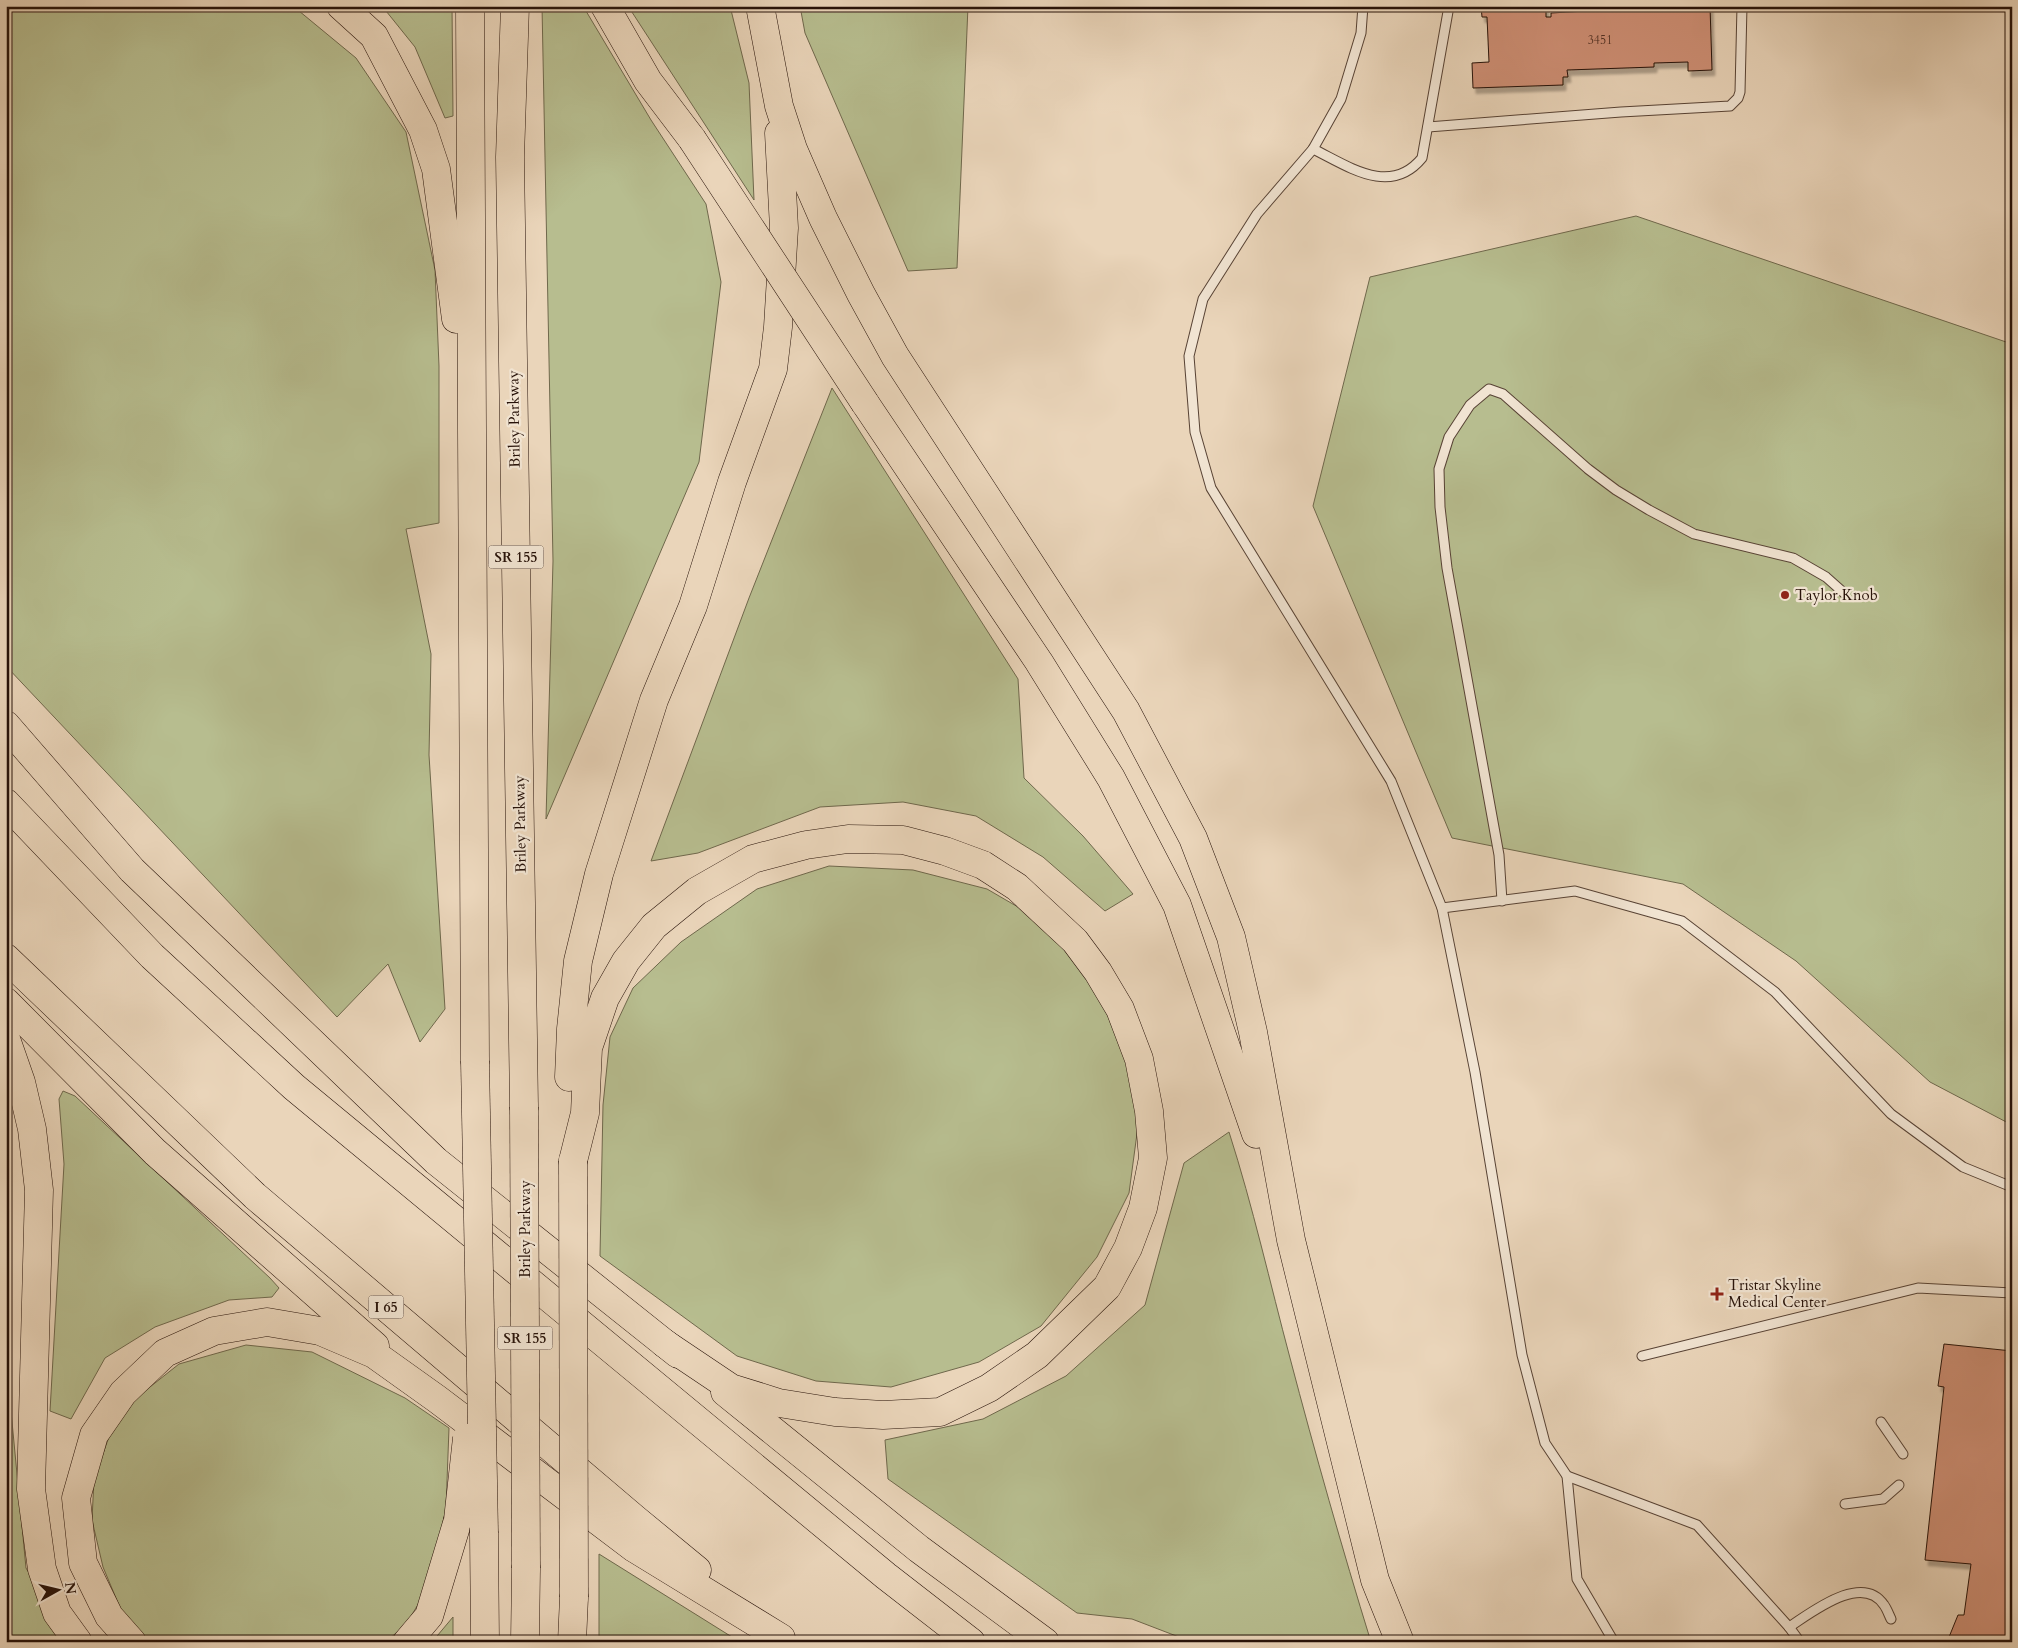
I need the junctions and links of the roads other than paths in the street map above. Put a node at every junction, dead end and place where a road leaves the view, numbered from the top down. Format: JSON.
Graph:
{"nodes":[{"id":1,"x":341,"y":6,"type":"edge"},
{"id":2,"x":470,"y":6,"type":"edge"},
{"id":3,"x":515,"y":6,"type":"edge"},
{"id":4,"x":605,"y":6,"type":"edge"},
{"id":5,"x":760,"y":6,"type":"edge"},
{"id":6,"x":1364,"y":6,"type":"edge"},
{"id":7,"x":1449,"y":6,"type":"edge"},
{"id":8,"x":1742,"y":6,"type":"edge"},
{"id":9,"x":779,"y":106,"type":"junction"},
{"id":10,"x":1428,"y":127,"type":"junction"},
{"id":11,"x":1313,"y":149,"type":"junction"},
{"id":12,"x":472,"y":452,"type":"junction"},
{"id":13,"x":1844,"y":593,"type":"dead end"},
{"id":14,"x":6,"y":725,"type":"edge"},
{"id":15,"x":6,"y":803,"type":"edge"},
{"id":16,"x":1502,"y":900,"type":"junction"},
{"id":17,"x":1442,"y":908,"type":"junction"},
{"id":18,"x":6,"y":958,"type":"edge"},
{"id":19,"x":6,"y":1002,"type":"edge"},
{"id":20,"x":6,"y":1039,"type":"edge"},
{"id":21,"x":573,"y":1161,"type":"junction"},
{"id":22,"x":2012,"y":1187,"type":"edge"},
{"id":23,"x":1291,"y":1240,"type":"junction"},
{"id":24,"x":2012,"y":1294,"type":"edge"},
{"id":25,"x":479,"y":1328,"type":"junction"},
{"id":26,"x":664,"y":1343,"type":"junction"},
{"id":27,"x":1642,"y":1356,"type":"dead end"},
{"id":28,"x":436,"y":1399,"type":"junction"},
{"id":29,"x":1881,"y":1422,"type":"dead end"},
{"id":30,"x":1903,"y":1454,"type":"dead end"},
{"id":31,"x":1567,"y":1476,"type":"junction"},
{"id":32,"x":1900,"y":1485,"type":"dead end"},
{"id":33,"x":1845,"y":1504,"type":"dead end"},
{"id":34,"x":1891,"y":1619,"type":"dead end"},
{"id":35,"x":1789,"y":1626,"type":"junction"},
{"id":36,"x":784,"y":1640,"type":"edge"},
{"id":37,"x":78,"y":1642,"type":"edge"},
{"id":38,"x":132,"y":1642,"type":"edge"},
{"id":39,"x":407,"y":1642,"type":"edge"},
{"id":40,"x":485,"y":1642,"type":"edge"},
{"id":41,"x":525,"y":1642,"type":"edge"},
{"id":42,"x":572,"y":1642,"type":"edge"},
{"id":43,"x":971,"y":1642,"type":"edge"},
{"id":44,"x":1045,"y":1642,"type":"edge"},
{"id":45,"x":1400,"y":1642,"type":"edge"},
{"id":46,"x":1614,"y":1642,"type":"edge"},
{"id":47,"x":1800,"y":1642,"type":"edge"}],
"edges":[{"from":1,"to":12,"type":"highway"},
{"from":2,"to":12,"type":"highway","number":"SR 155"},
{"from":3,"to":41,"type":"highway","name":"Briley Parkway","number":"SR 155","bridge":true},
{"from":4,"to":23,"type":"highway","bridge":true},
{"from":5,"to":9,"type":"highway"},
{"from":6,"to":11,"type":"lane"},
{"from":7,"to":10,"type":"lane"},
{"from":8,"to":10,"type":"lane"},
{"from":9,"to":21,"type":"highway"},
{"from":9,"to":23,"type":"highway"},
{"from":10,"to":11,"type":"lane"},
{"from":11,"to":17,"type":"lane"},
{"from":12,"to":25,"type":"highway","number":"SR 155","bridge":true},
{"from":13,"to":16,"type":"lane"},
{"from":14,"to":26,"type":"highway"},
{"from":15,"to":43,"type":"highway"},
{"from":16,"to":17,"type":"lane"},
{"from":16,"to":22,"type":"lane"},
{"from":17,"to":31,"type":"lane"},
{"from":18,"to":36,"type":"highway","number":"I 65"},
{"from":19,"to":28,"type":"highway"},
{"from":20,"to":37,"type":"highway"},
{"from":21,"to":26,"type":"highway"},
{"from":21,"to":42,"type":"highway","bridge":true},
{"from":23,"to":45,"type":"highway"},
{"from":24,"to":27,"type":"lane"},
{"from":25,"to":39,"type":"highway","bridge":true},
{"from":25,"to":40,"type":"highway","number":"SR 155","bridge":true},
{"from":26,"to":44,"type":"highway"},
{"from":28,"to":36,"type":"highway"},
{"from":28,"to":38,"type":"highway"},
{"from":29,"to":30,"type":"lane"},
{"from":31,"to":35,"type":"lane"},
{"from":31,"to":46,"type":"lane"},
{"from":32,"to":33,"type":"lane"},
{"from":34,"to":35,"type":"lane"},
{"from":35,"to":47,"type":"lane"}]}
